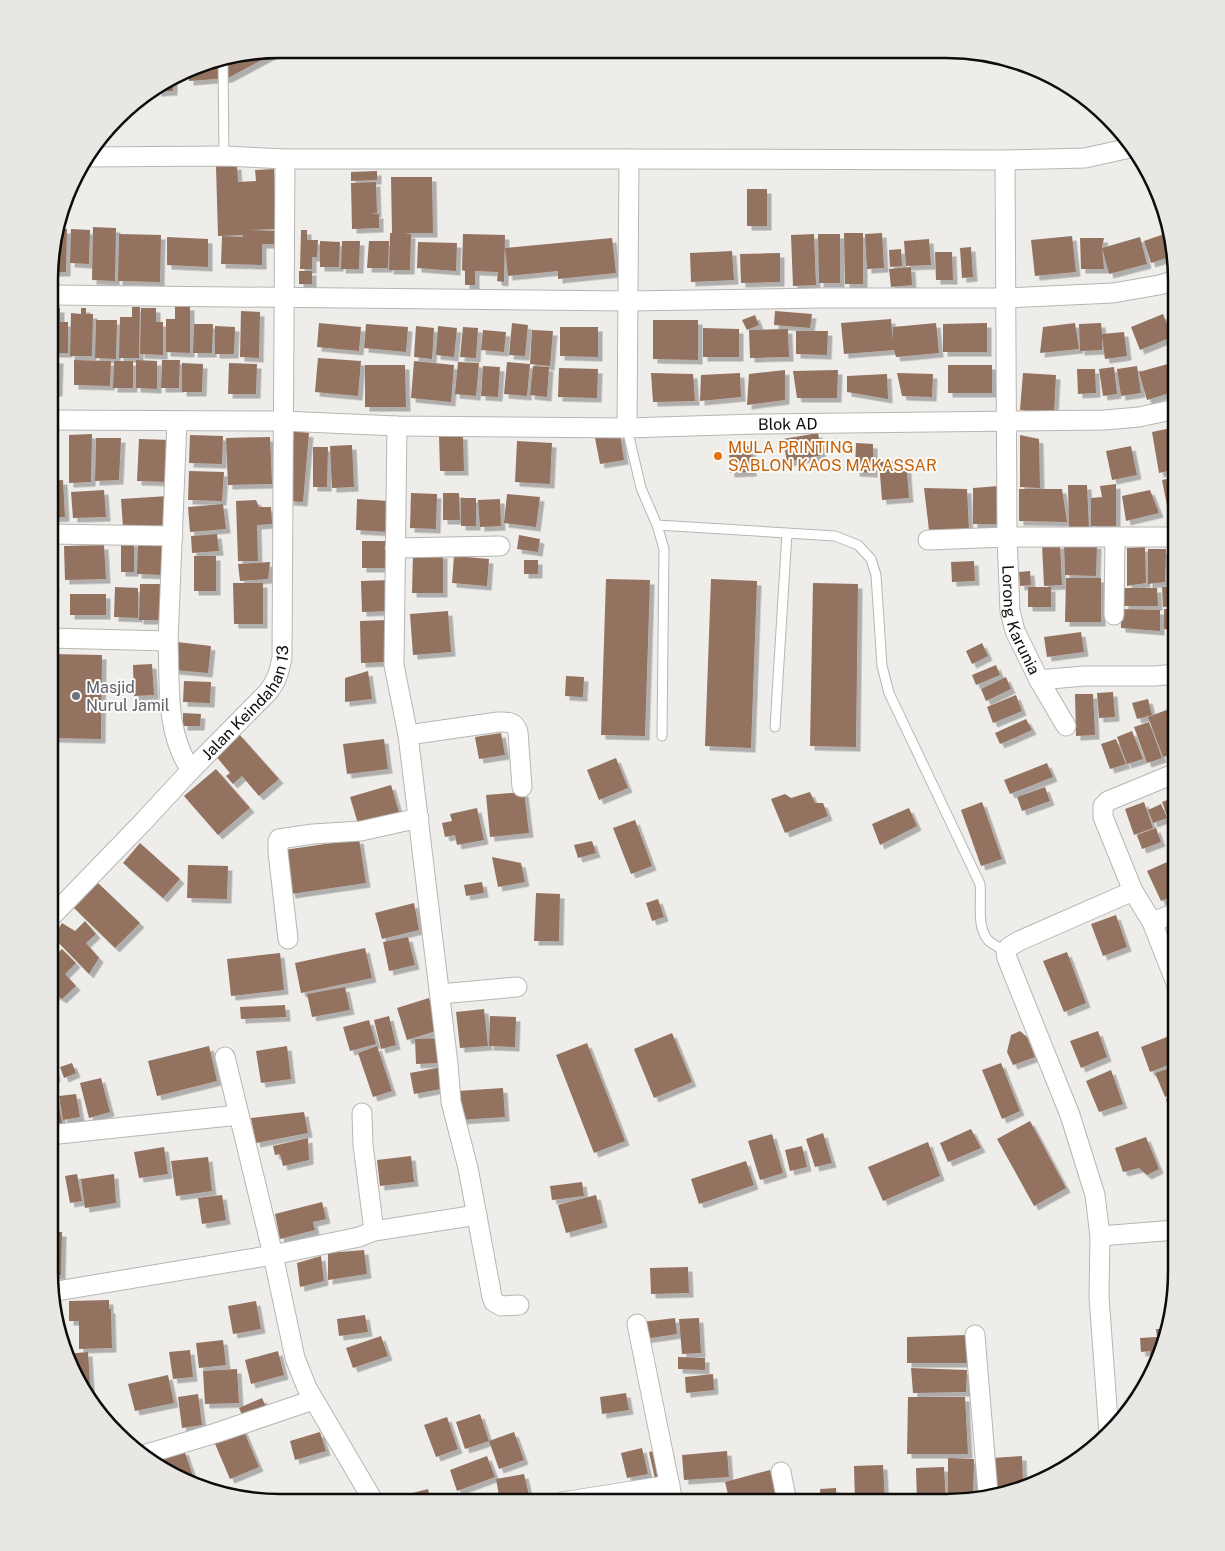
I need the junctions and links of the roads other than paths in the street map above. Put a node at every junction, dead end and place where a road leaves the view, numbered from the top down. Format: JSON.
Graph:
{"nodes":[{"id":1,"x":223,"y":65,"type":"edge"},
{"id":2,"x":1125,"y":149,"type":"edge"},
{"id":3,"x":95,"y":156,"type":"edge"},
{"id":4,"x":224,"y":156,"type":"junction"},
{"id":5,"x":286,"y":159,"type":"junction"},
{"id":6,"x":629,"y":159,"type":"junction"},
{"id":7,"x":1005,"y":160,"type":"junction"},
{"id":8,"x":1168,"y":282,"type":"edge"},
{"id":9,"x":57,"y":294,"type":"edge"},
{"id":10,"x":284,"y":298,"type":"junction"},
{"id":11,"x":1006,"y":298,"type":"junction"},
{"id":12,"x":627,"y":301,"type":"junction"},
{"id":13,"x":1168,"y":411,"type":"edge"},
{"id":14,"x":57,"y":420,"type":"edge"},
{"id":15,"x":177,"y":421,"type":"junction"},
{"id":16,"x":282,"y":421,"type":"junction"},
{"id":17,"x":1006,"y":421,"type":"junction"},
{"id":18,"x":397,"y":426,"type":"junction"},
{"id":19,"x":627,"y":428,"type":"junction"},
{"id":20,"x":657,"y":526,"type":"junction"},
{"id":21,"x":787,"y":533,"type":"junction"},
{"id":22,"x":57,"y":534,"type":"edge"},
{"id":23,"x":173,"y":536,"type":"junction"},
{"id":24,"x":1007,"y":537,"type":"junction"},
{"id":25,"x":1115,"y":537,"type":"junction"},
{"id":26,"x":1168,"y":537,"type":"edge"},
{"id":27,"x":928,"y":540,"type":"dead end"},
{"id":28,"x":500,"y":546,"type":"dead end"},
{"id":29,"x":395,"y":548,"type":"junction"},
{"id":30,"x":1114,"y":615,"type":"dead end"},
{"id":31,"x":57,"y":638,"type":"edge"},
{"id":32,"x":168,"y":641,"type":"junction"},
{"id":33,"x":1168,"y":674,"type":"edge"},
{"id":34,"x":1039,"y":680,"type":"junction"},
{"id":35,"x":1066,"y":726,"type":"dead end"},
{"id":36,"x":775,"y":727,"type":"dead end"},
{"id":37,"x":408,"y":735,"type":"junction"},
{"id":38,"x":662,"y":736,"type":"dead end"},
{"id":39,"x":191,"y":770,"type":"junction"},
{"id":40,"x":1168,"y":776,"type":"edge"},
{"id":41,"x":522,"y":787,"type":"dead end"},
{"id":42,"x":419,"y":818,"type":"junction"},
{"id":43,"x":1133,"y":891,"type":"junction"},
{"id":44,"x":57,"y":912,"type":"edge"},
{"id":45,"x":1168,"y":916,"type":"edge"},
{"id":46,"x":1152,"y":922,"type":"junction"},
{"id":47,"x":288,"y":939,"type":"dead end"},
{"id":48,"x":1006,"y":951,"type":"junction"},
{"id":49,"x":1168,"y":963,"type":"edge"},
{"id":50,"x":517,"y":987,"type":"dead end"},
{"id":51,"x":440,"y":994,"type":"junction"},
{"id":52,"x":225,"y":1057,"type":"dead end"},
{"id":53,"x":362,"y":1113,"type":"dead end"},
{"id":54,"x":239,"y":1115,"type":"junction"},
{"id":55,"x":57,"y":1135,"type":"edge"},
{"id":56,"x":477,"y":1215,"type":"junction"},
{"id":57,"x":374,"y":1231,"type":"junction"},
{"id":58,"x":1168,"y":1231,"type":"edge"},
{"id":59,"x":1100,"y":1236,"type":"junction"},
{"id":60,"x":273,"y":1255,"type":"junction"},
{"id":61,"x":58,"y":1291,"type":"edge"},
{"id":62,"x":519,"y":1306,"type":"dead end"},
{"id":63,"x":637,"y":1324,"type":"dead end"},
{"id":64,"x":975,"y":1335,"type":"dead end"},
{"id":65,"x":313,"y":1400,"type":"junction"},
{"id":66,"x":1108,"y":1422,"type":"edge"},
{"id":67,"x":150,"y":1452,"type":"edge"},
{"id":68,"x":781,"y":1472,"type":"dead end"},
{"id":69,"x":988,"y":1489,"type":"edge"},
{"id":70,"x":672,"y":1493,"type":"edge"},
{"id":71,"x":369,"y":1494,"type":"edge"},
{"id":72,"x":785,"y":1494,"type":"edge"}],
"edges":[{"from":1,"to":4,"type":"lane"},
{"from":2,"to":7,"type":"street"},
{"from":3,"to":4,"type":"street"},
{"from":4,"to":5,"type":"street"},
{"from":5,"to":6,"type":"street"},
{"from":5,"to":10,"type":"street","name":"Jalan Keindahan 13"},
{"from":6,"to":7,"type":"street"},
{"from":6,"to":12,"type":"street"},
{"from":7,"to":11,"type":"street","name":"Lorong Karunia"},
{"from":8,"to":11,"type":"street"},
{"from":9,"to":10,"type":"street"},
{"from":10,"to":12,"type":"street"},
{"from":10,"to":16,"type":"street","name":"Jalan Keindahan 13"},
{"from":11,"to":12,"type":"street"},
{"from":11,"to":17,"type":"street","name":"Lorong Karunia"},
{"from":12,"to":19,"type":"street"},
{"from":13,"to":17,"type":"street","name":"Blok AD"},
{"from":14,"to":15,"type":"street","name":"Blok AD"},
{"from":15,"to":16,"type":"street","name":"Blok AD"},
{"from":15,"to":23,"type":"street"},
{"from":16,"to":18,"type":"street","name":"Blok AD"},
{"from":16,"to":39,"type":"street","name":"Jalan Keindahan 13"},
{"from":17,"to":19,"type":"street","name":"Blok AD"},
{"from":17,"to":24,"type":"street","name":"Lorong Karunia"},
{"from":18,"to":19,"type":"street","name":"Blok AD"},
{"from":18,"to":29,"type":"street"},
{"from":19,"to":20,"type":"lane"},
{"from":20,"to":21,"type":"lane"},
{"from":20,"to":38,"type":"lane"},
{"from":21,"to":36,"type":"lane"},
{"from":21,"to":48,"type":"lane"},
{"from":22,"to":23,"type":"street"},
{"from":23,"to":32,"type":"street"},
{"from":24,"to":25,"type":"street"},
{"from":24,"to":27,"type":"street"},
{"from":24,"to":34,"type":"street","name":"Lorong Karunia"},
{"from":25,"to":26,"type":"street"},
{"from":25,"to":30,"type":"street"},
{"from":28,"to":29,"type":"street"},
{"from":29,"to":37,"type":"street"},
{"from":31,"to":32,"type":"street"},
{"from":32,"to":39,"type":"street"},
{"from":33,"to":34,"type":"street","name":"Lorong Karunia"},
{"from":34,"to":35,"type":"street"},
{"from":37,"to":41,"type":"street"},
{"from":37,"to":42,"type":"street"},
{"from":39,"to":44,"type":"street","name":"Jalan Keindahan 13"},
{"from":40,"to":43,"type":"street"},
{"from":42,"to":47,"type":"street"},
{"from":42,"to":51,"type":"street"},
{"from":43,"to":46,"type":"street"},
{"from":43,"to":48,"type":"street"},
{"from":45,"to":46,"type":"street"},
{"from":46,"to":49,"type":"street"},
{"from":48,"to":59,"type":"street"},
{"from":50,"to":51,"type":"street"},
{"from":51,"to":56,"type":"street"},
{"from":52,"to":54,"type":"street"},
{"from":53,"to":57,"type":"street"},
{"from":54,"to":55,"type":"street"},
{"from":54,"to":60,"type":"street"},
{"from":56,"to":57,"type":"street"},
{"from":56,"to":62,"type":"street"},
{"from":57,"to":60,"type":"street"},
{"from":58,"to":59,"type":"street"},
{"from":59,"to":66,"type":"street"},
{"from":60,"to":61,"type":"street"},
{"from":60,"to":65,"type":"street"},
{"from":63,"to":70,"type":"street"},
{"from":64,"to":69,"type":"street"},
{"from":65,"to":67,"type":"street"},
{"from":65,"to":71,"type":"street"},
{"from":68,"to":72,"type":"street"}]}
